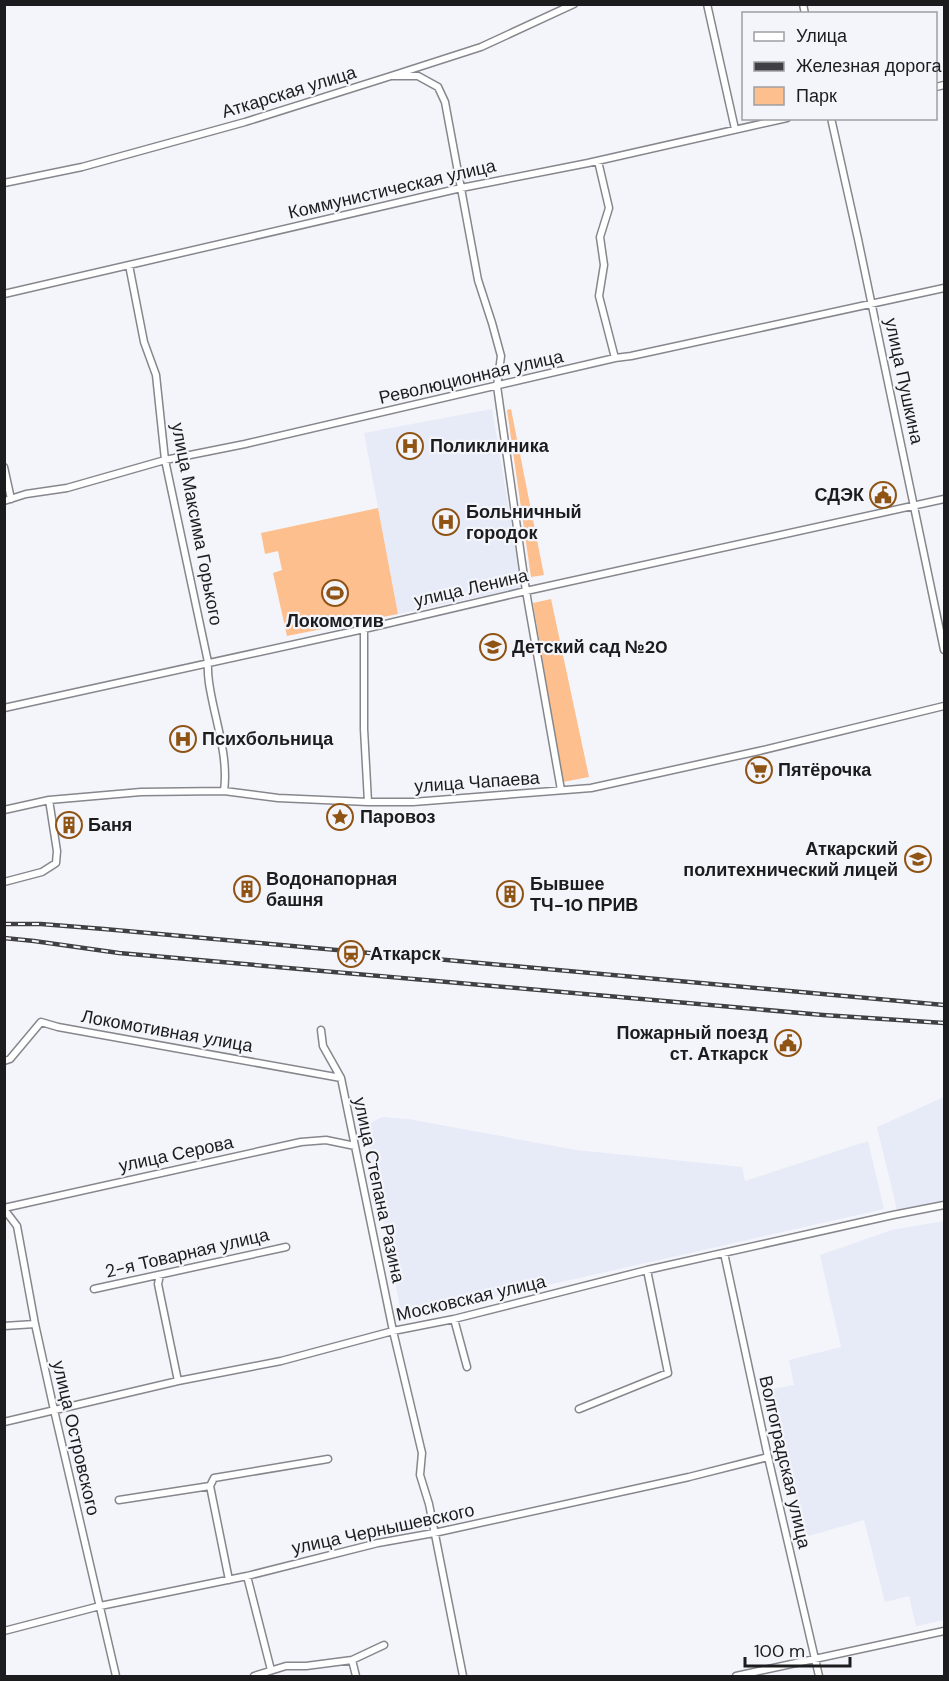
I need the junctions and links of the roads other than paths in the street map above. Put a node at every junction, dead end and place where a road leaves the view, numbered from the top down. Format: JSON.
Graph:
{"nodes":[{"id":1,"x":574,"y":4,"type":"edge"},
{"id":2,"x":707,"y":4,"type":"edge"},
{"id":3,"x":391,"y":76,"type":"junction"},
{"id":4,"x":778,"y":120,"type":"edge"},
{"id":5,"x":831,"y":120,"type":"edge"},
{"id":6,"x":735,"y":129,"type":"junction"},
{"id":7,"x":598,"y":161,"type":"junction"},
{"id":8,"x":4,"y":183,"type":"edge"},
{"id":9,"x":461,"y":188,"type":"junction"},
{"id":10,"x":129,"y":265,"type":"junction"},
{"id":11,"x":945,"y":288,"type":"edge"},
{"id":12,"x":4,"y":294,"type":"edge"},
{"id":13,"x":872,"y":303,"type":"junction"},
{"id":14,"x":615,"y":358,"type":"junction"},
{"id":15,"x":497,"y":386,"type":"junction"},
{"id":16,"x":165,"y":460,"type":"junction"},
{"id":17,"x":4,"y":467,"type":"edge"},
{"id":18,"x":945,"y":499,"type":"edge"},
{"id":19,"x":8,"y":500,"type":"edge"},
{"id":20,"x":915,"y":506,"type":"junction"},
{"id":21,"x":526,"y":591,"type":"junction"},
{"id":22,"x":364,"y":628,"type":"junction"},
{"id":23,"x":945,"y":650,"type":"edge"},
{"id":24,"x":208,"y":662,"type":"junction"},
{"id":25,"x":945,"y":706,"type":"edge"},
{"id":26,"x":4,"y":708,"type":"edge"},
{"id":27,"x":561,"y":790,"type":"junction"},
{"id":28,"x":224,"y":791,"type":"junction"},
{"id":29,"x":49,"y":800,"type":"junction"},
{"id":30,"x":368,"y":802,"type":"junction"},
{"id":31,"x":4,"y":810,"type":"edge"},
{"id":32,"x":4,"y":882,"type":"edge"},
{"id":33,"x":321,"y":1030,"type":"dead end"},
{"id":34,"x":4,"y":1061,"type":"edge"},
{"id":35,"x":341,"y":1078,"type":"junction"},
{"id":36,"x":355,"y":1146,"type":"junction"},
{"id":37,"x":945,"y":1205,"type":"edge"},
{"id":38,"x":4,"y":1209,"type":"edge"},
{"id":39,"x":286,"y":1246,"type":"dead end"},
{"id":40,"x":724,"y":1253,"type":"junction"},
{"id":41,"x":647,"y":1270,"type":"junction"},
{"id":42,"x":160,"y":1275,"type":"junction"},
{"id":43,"x":94,"y":1289,"type":"dead end"},
{"id":44,"x":454,"y":1318,"type":"junction"},
{"id":45,"x":35,"y":1324,"type":"junction"},
{"id":46,"x":4,"y":1326,"type":"edge"},
{"id":47,"x":393,"y":1331,"type":"junction"},
{"id":48,"x":466,"y":1368,"type":"dead end"},
{"id":49,"x":178,"y":1381,"type":"junction"},
{"id":50,"x":579,"y":1409,"type":"dead end"},
{"id":51,"x":54,"y":1410,"type":"junction"},
{"id":52,"x":4,"y":1422,"type":"edge"},
{"id":53,"x":768,"y":1457,"type":"junction"},
{"id":54,"x":328,"y":1459,"type":"dead end"},
{"id":55,"x":210,"y":1486,"type":"junction"},
{"id":56,"x":119,"y":1500,"type":"dead end"},
{"id":57,"x":434,"y":1533,"type":"junction"},
{"id":58,"x":247,"y":1576,"type":"junction"},
{"id":59,"x":229,"y":1580,"type":"junction"},
{"id":60,"x":100,"y":1606,"type":"junction"},
{"id":61,"x":4,"y":1631,"type":"edge"},
{"id":62,"x":945,"y":1631,"type":"edge"},
{"id":63,"x":384,"y":1645,"type":"dead end"},
{"id":64,"x":815,"y":1659,"type":"junction"},
{"id":65,"x":352,"y":1660,"type":"junction"},
{"id":66,"x":271,"y":1670,"type":"junction"},
{"id":67,"x":738,"y":1676,"type":"edge"},
{"id":68,"x":116,"y":1677,"type":"edge"},
{"id":69,"x":254,"y":1677,"type":"edge"},
{"id":70,"x":356,"y":1677,"type":"edge"},
{"id":71,"x":463,"y":1677,"type":"edge"},
{"id":72,"x":819,"y":1677,"type":"edge"}],
"edges":[{"from":1,"to":3,"type":"street","name":"Аткарская улица"},
{"from":2,"to":6,"type":"street"},
{"from":3,"to":8,"type":"street","name":"Аткарская улица"},
{"from":3,"to":9,"type":"street"},
{"from":4,"to":6,"type":"street","name":"Коммунистическая улица"},
{"from":5,"to":13,"type":"street","name":"улица Пушкина"},
{"from":6,"to":7,"type":"street","name":"Коммунистическая улица"},
{"from":7,"to":9,"type":"street","name":"Коммунистическая улица"},
{"from":7,"to":14,"type":"street"},
{"from":9,"to":10,"type":"street","name":"Коммунистическая улица"},
{"from":9,"to":15,"type":"street"},
{"from":10,"to":12,"type":"street","name":"Коммунистическая улица"},
{"from":10,"to":16,"type":"street","name":"улица Максима Горького"},
{"from":11,"to":13,"type":"street","name":"Революционная улица"},
{"from":13,"to":14,"type":"street","name":"Революционная улица"},
{"from":13,"to":20,"type":"street","name":"улица Пушкина"},
{"from":14,"to":15,"type":"street","name":"Революционная улица"},
{"from":15,"to":16,"type":"street","name":"Революционная улица"},
{"from":15,"to":21,"type":"street"},
{"from":16,"to":19,"type":"street","name":"Революционная улица"},
{"from":16,"to":24,"type":"street","name":"улица Максима Горького"},
{"from":17,"to":19,"type":"street"},
{"from":18,"to":20,"type":"street","name":"улица Ленина"},
{"from":20,"to":21,"type":"street","name":"улица Ленина"},
{"from":20,"to":23,"type":"street","name":"улица Пушкина"},
{"from":21,"to":22,"type":"street","name":"улица Ленина"},
{"from":21,"to":27,"type":"street"},
{"from":22,"to":24,"type":"street","name":"улица Ленина"},
{"from":22,"to":30,"type":"street"},
{"from":24,"to":26,"type":"street","name":"улица Ленина"},
{"from":24,"to":28,"type":"street","name":"улица Максима Горького"},
{"from":25,"to":27,"type":"street","name":"улица Чапаева"},
{"from":27,"to":30,"type":"street","name":"улица Чапаева"},
{"from":28,"to":29,"type":"street","name":"улица Чапаева"},
{"from":28,"to":30,"type":"street","name":"улица Чапаева"},
{"from":29,"to":31,"type":"street","name":"улица Чапаева"},
{"from":29,"to":32,"type":"street"},
{"from":33,"to":35,"type":"street","name":"улица Степана Разина"},
{"from":34,"to":35,"type":"street","name":"Локомотивная улица"},
{"from":35,"to":36,"type":"street","name":"улица Степана Разина"},
{"from":36,"to":38,"type":"street","name":"улица Серова"},
{"from":36,"to":47,"type":"street","name":"улица Степана Разина"},
{"from":37,"to":40,"type":"street","name":"Московская улица"},
{"from":38,"to":45,"type":"street","name":"улица Островского"},
{"from":39,"to":42,"type":"street","name":"2-я Товарная улица"},
{"from":40,"to":41,"type":"street","name":"Московская улица"},
{"from":40,"to":53,"type":"street","name":"Волгоградская улица"},
{"from":41,"to":44,"type":"street","name":"Московская улица"},
{"from":41,"to":50,"type":"street"},
{"from":42,"to":43,"type":"street","name":"2-я Товарная улица"},
{"from":42,"to":49,"type":"street"},
{"from":44,"to":47,"type":"street","name":"Московская улица"},
{"from":44,"to":48,"type":"street"},
{"from":45,"to":46,"type":"street"},
{"from":45,"to":51,"type":"street","name":"улица Островского"},
{"from":47,"to":49,"type":"street","name":"Московская улица"},
{"from":47,"to":57,"type":"street","name":"улица Степана Разина"},
{"from":49,"to":51,"type":"street","name":"Московская улица"},
{"from":51,"to":52,"type":"street","name":"Московская улица"},
{"from":51,"to":60,"type":"street","name":"улица Островского"},
{"from":53,"to":57,"type":"street","name":"улица Чернышевского"},
{"from":53,"to":64,"type":"street","name":"Волгоградская улица"},
{"from":54,"to":55,"type":"street"},
{"from":55,"to":56,"type":"street"},
{"from":55,"to":59,"type":"street"},
{"from":57,"to":58,"type":"street","name":"улица Чернышевского"},
{"from":57,"to":71,"type":"street","name":"улица Степана Разина"},
{"from":58,"to":59,"type":"street","name":"улица Чернышевского"},
{"from":58,"to":66,"type":"street"},
{"from":59,"to":60,"type":"street","name":"улица Чернышевского"},
{"from":60,"to":61,"type":"street","name":"улица Чернышевского"},
{"from":60,"to":68,"type":"street","name":"улица Островского"},
{"from":62,"to":64,"type":"street"},
{"from":63,"to":65,"type":"street"},
{"from":64,"to":67,"type":"street"},
{"from":64,"to":72,"type":"street","name":"Волгоградская улица"},
{"from":65,"to":66,"type":"street"},
{"from":65,"to":70,"type":"street"},
{"from":66,"to":69,"type":"street"}]}
